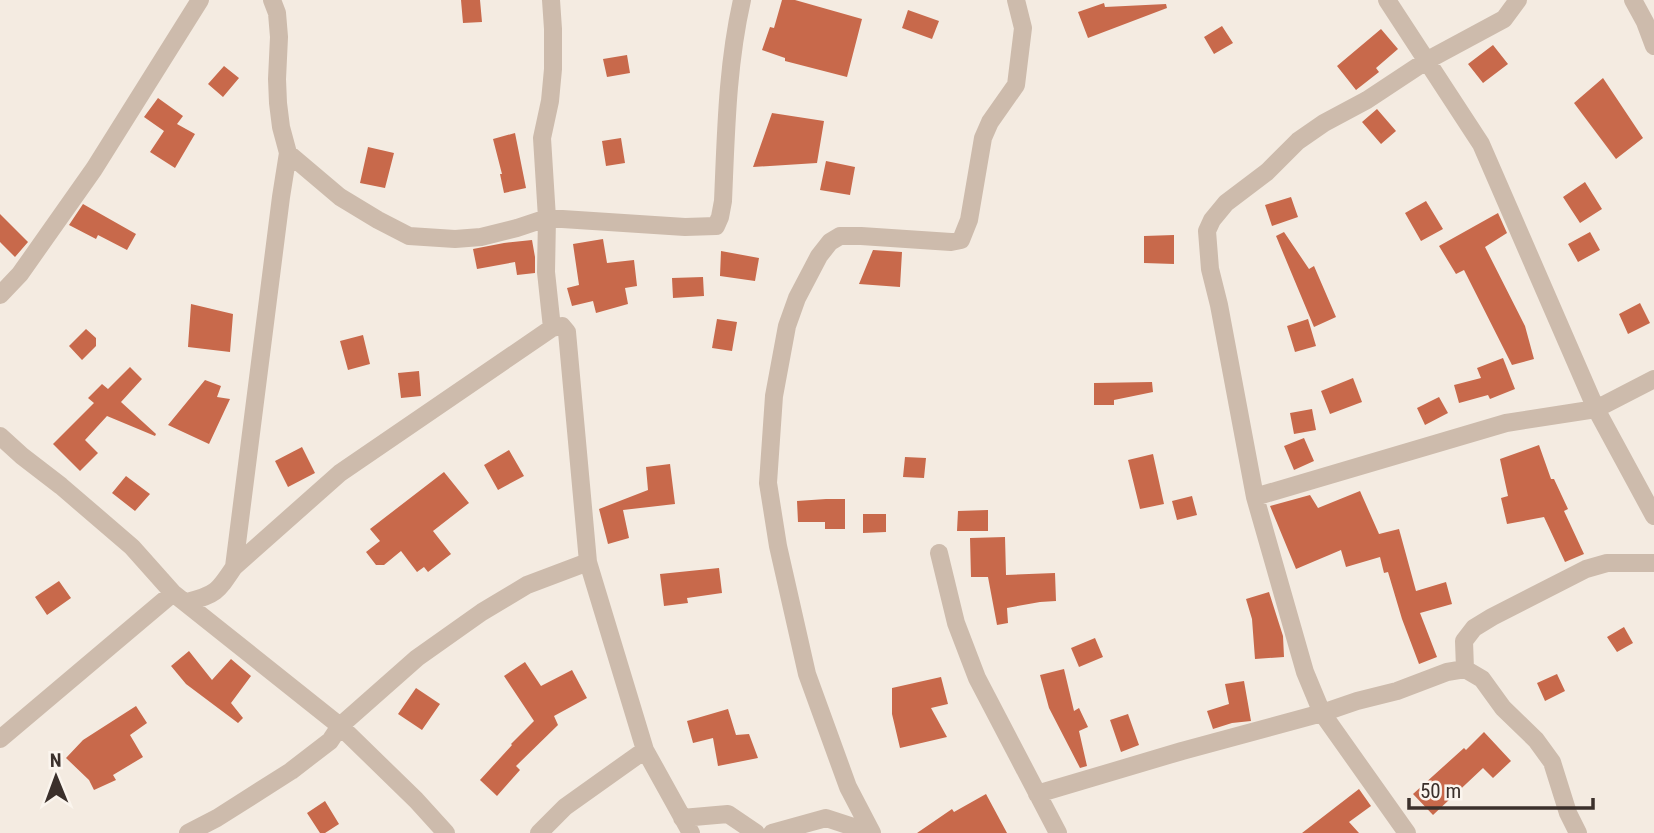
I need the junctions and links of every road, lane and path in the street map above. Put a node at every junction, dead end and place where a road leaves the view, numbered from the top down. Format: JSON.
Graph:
{"nodes":[{"id":1,"x":200,"y":0,"type":"edge"},
{"id":2,"x":272,"y":0,"type":"edge"},
{"id":3,"x":551,"y":0,"type":"edge"},
{"id":4,"x":743,"y":0,"type":"edge"},
{"id":5,"x":1016,"y":0,"type":"edge"},
{"id":6,"x":1387,"y":0,"type":"edge"},
{"id":7,"x":1518,"y":0,"type":"edge"},
{"id":8,"x":1633,"y":0,"type":"edge"},
{"id":9,"x":1654,"y":46,"type":"edge"},
{"id":10,"x":1426,"y":61,"type":"junction"},
{"id":11,"x":288,"y":153,"type":"junction"},
{"id":12,"x":547,"y":218,"type":"junction"},
{"id":13,"x":0,"y":295,"type":"edge"},
{"id":14,"x":552,"y":328,"type":"junction"},
{"id":15,"x":1654,"y":379,"type":"edge"},
{"id":16,"x":1596,"y":409,"type":"junction"},
{"id":17,"x":0,"y":436,"type":"edge"},
{"id":18,"x":1255,"y":497,"type":"junction"},
{"id":19,"x":1654,"y":516,"type":"edge"},
{"id":20,"x":939,"y":553,"type":"dead end"},
{"id":21,"x":588,"y":562,"type":"junction"},
{"id":22,"x":1654,"y":564,"type":"edge"},
{"id":23,"x":234,"y":567,"type":"junction"},
{"id":24,"x":180,"y":598,"type":"junction"},
{"id":25,"x":1465,"y":669,"type":"junction"},
{"id":26,"x":1322,"y":713,"type":"junction"},
{"id":27,"x":340,"y":726,"type":"junction"},
{"id":28,"x":0,"y":739,"type":"edge"},
{"id":29,"x":645,"y":750,"type":"junction"},
{"id":30,"x":1037,"y":794,"type":"junction"},
{"id":31,"x":687,"y":825,"type":"edge"},
{"id":32,"x":188,"y":833,"type":"edge"},
{"id":33,"x":446,"y":833,"type":"edge"},
{"id":34,"x":539,"y":833,"type":"edge"},
{"id":35,"x":757,"y":833,"type":"edge"},
{"id":36,"x":772,"y":833,"type":"edge"},
{"id":37,"x":1058,"y":833,"type":"edge"},
{"id":38,"x":1407,"y":833,"type":"edge"},
{"id":39,"x":1578,"y":833,"type":"edge"}],
"edges":[{"from":1,"to":13,"type":"street"},
{"from":2,"to":11,"type":"street"},
{"from":3,"to":12,"type":"street"},
{"from":4,"to":12,"type":"street"},
{"from":5,"to":36,"type":"street"},
{"from":6,"to":10,"type":"street"},
{"from":7,"to":10,"type":"street"},
{"from":8,"to":9,"type":"street"},
{"from":10,"to":16,"type":"street"},
{"from":10,"to":18,"type":"street"},
{"from":11,"to":12,"type":"street"},
{"from":11,"to":23,"type":"street"},
{"from":12,"to":14,"type":"street"},
{"from":14,"to":21,"type":"street"},
{"from":14,"to":23,"type":"street"},
{"from":15,"to":16,"type":"street"},
{"from":16,"to":18,"type":"street"},
{"from":16,"to":19,"type":"street"},
{"from":17,"to":24,"type":"street"},
{"from":18,"to":26,"type":"street"},
{"from":20,"to":30,"type":"street"},
{"from":21,"to":27,"type":"street"},
{"from":21,"to":29,"type":"street"},
{"from":22,"to":25,"type":"street"},
{"from":23,"to":24,"type":"street"},
{"from":24,"to":27,"type":"street"},
{"from":24,"to":28,"type":"street"},
{"from":25,"to":26,"type":"street"},
{"from":25,"to":39,"type":"street"},
{"from":26,"to":30,"type":"street"},
{"from":26,"to":38,"type":"street"},
{"from":27,"to":32,"type":"street"},
{"from":27,"to":33,"type":"street"},
{"from":29,"to":31,"type":"street"},
{"from":29,"to":34,"type":"street"},
{"from":30,"to":37,"type":"street"},
{"from":31,"to":35,"type":"street"}]}
